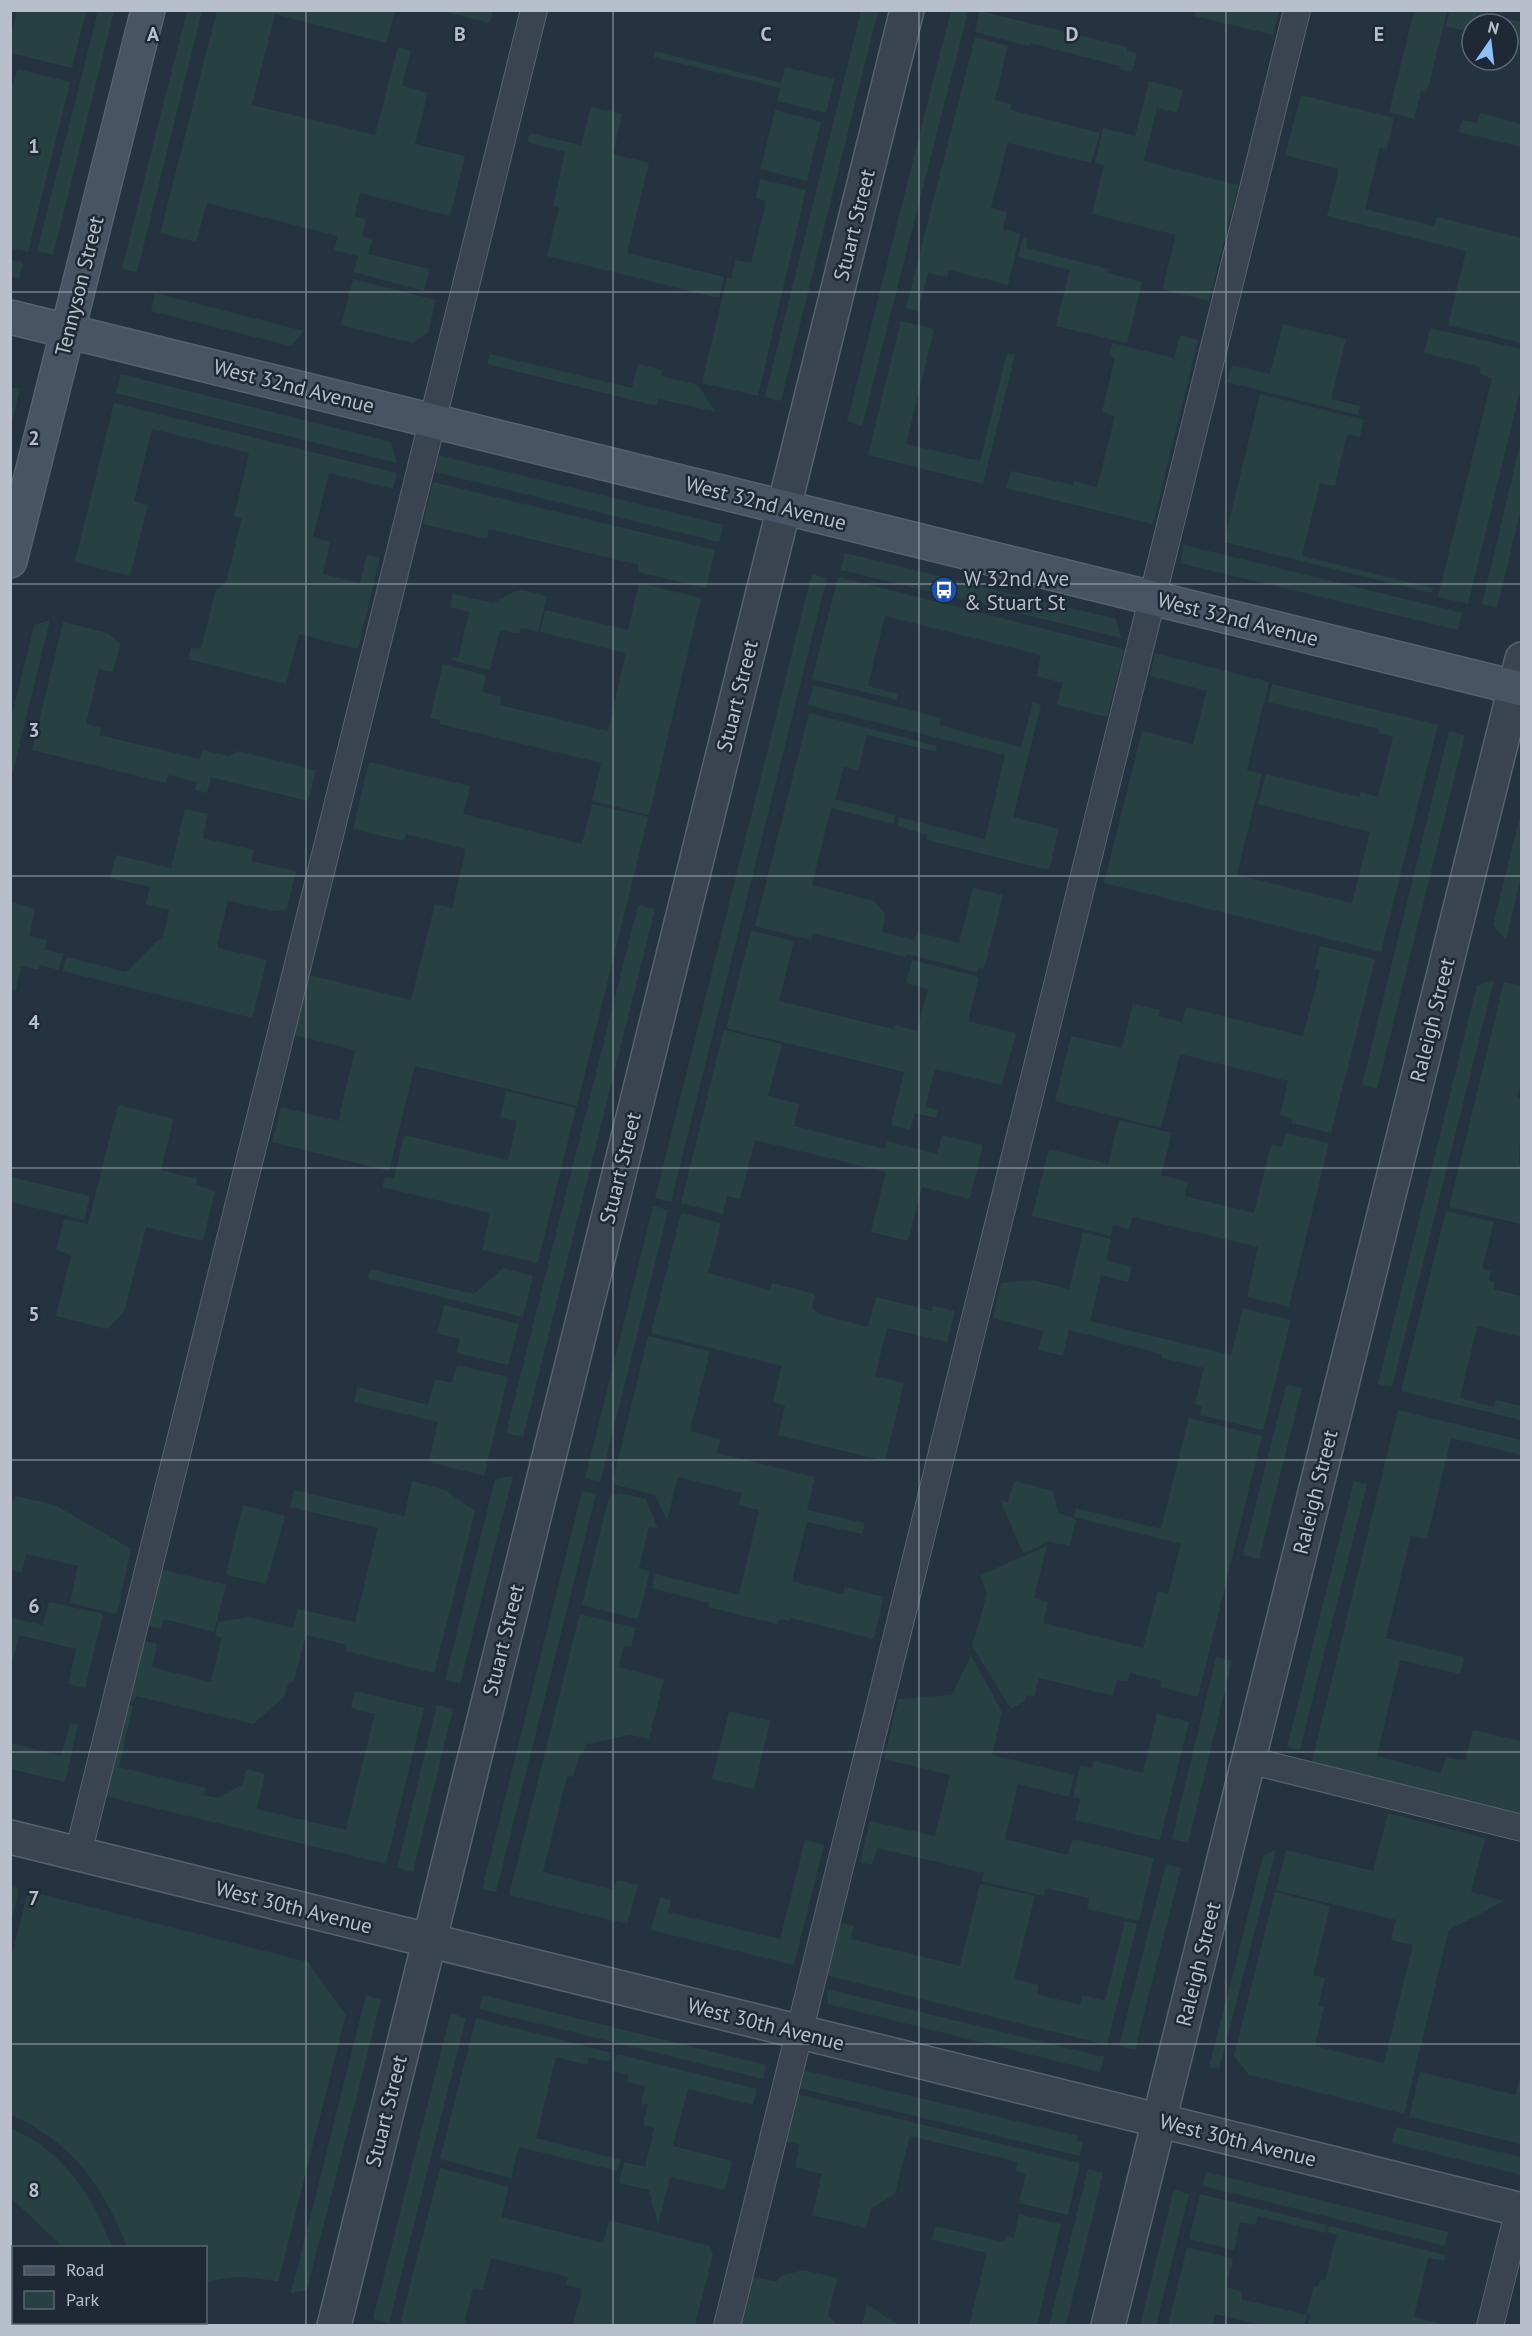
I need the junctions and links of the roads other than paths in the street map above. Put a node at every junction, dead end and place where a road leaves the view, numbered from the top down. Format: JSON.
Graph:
{"nodes":[{"id":1,"x":147,"y":10,"type":"edge"},
{"id":2,"x":534,"y":10,"type":"edge"},
{"id":3,"x":908,"y":10,"type":"edge"},
{"id":4,"x":1297,"y":10,"type":"edge"},
{"id":5,"x":10,"y":317,"type":"edge"},
{"id":6,"x":68,"y":331,"type":"junction"},
{"id":7,"x":433,"y":421,"type":"junction"},
{"id":8,"x":784,"y":507,"type":"junction"},
{"id":9,"x":10,"y":561,"type":"edge"},
{"id":10,"x":1153,"y":598,"type":"junction"},
{"id":11,"x":1519,"y":678,"type":"edge"},
{"id":12,"x":1248,"y":1760,"type":"junction"},
{"id":13,"x":1521,"y":1828,"type":"edge"},
{"id":14,"x":10,"y":1837,"type":"edge"},
{"id":15,"x":78,"y":1854,"type":"junction"},
{"id":16,"x":429,"y":1941,"type":"junction"},
{"id":17,"x":800,"y":2032,"type":"junction"},
{"id":18,"x":1159,"y":2120,"type":"junction"},
{"id":19,"x":1520,"y":2210,"type":"edge"},
{"id":20,"x":333,"y":2325,"type":"edge"},
{"id":21,"x":727,"y":2325,"type":"edge"},
{"id":22,"x":1108,"y":2325,"type":"edge"},
{"id":23,"x":1490,"y":2325,"type":"edge"}],
"edges":[{"from":1,"to":6,"type":"street","name":"Tennyson Street"},
{"from":2,"to":7,"type":"lane"},
{"from":3,"to":8,"type":"street","name":"Stuart Street"},
{"from":4,"to":10,"type":"lane"},
{"from":5,"to":6,"type":"street","name":"West 32nd Avenue"},
{"from":6,"to":7,"type":"street","name":"West 32nd Avenue"},
{"from":6,"to":9,"type":"street","name":"Tennyson Street"},
{"from":7,"to":8,"type":"street","name":"West 32nd Avenue"},
{"from":7,"to":15,"type":"lane"},
{"from":8,"to":10,"type":"street","name":"West 32nd Avenue"},
{"from":8,"to":16,"type":"street","name":"Stuart Street"},
{"from":10,"to":11,"type":"street","name":"West 32nd Avenue"},
{"from":10,"to":17,"type":"lane"},
{"from":11,"to":12,"type":"street","name":"Raleigh Street"},
{"from":12,"to":13,"type":"lane"},
{"from":12,"to":18,"type":"street","name":"Raleigh Street"},
{"from":14,"to":15,"type":"street","name":"West 30th Avenue"},
{"from":15,"to":16,"type":"street","name":"West 30th Avenue"},
{"from":16,"to":17,"type":"street","name":"West 30th Avenue"},
{"from":16,"to":20,"type":"street","name":"Stuart Street"},
{"from":17,"to":18,"type":"street","name":"West 30th Avenue"},
{"from":17,"to":21,"type":"lane"},
{"from":18,"to":19,"type":"street","name":"West 30th Avenue"},
{"from":18,"to":22,"type":"street","name":"Raleigh Street"},
{"from":19,"to":23,"type":"lane"}]}
